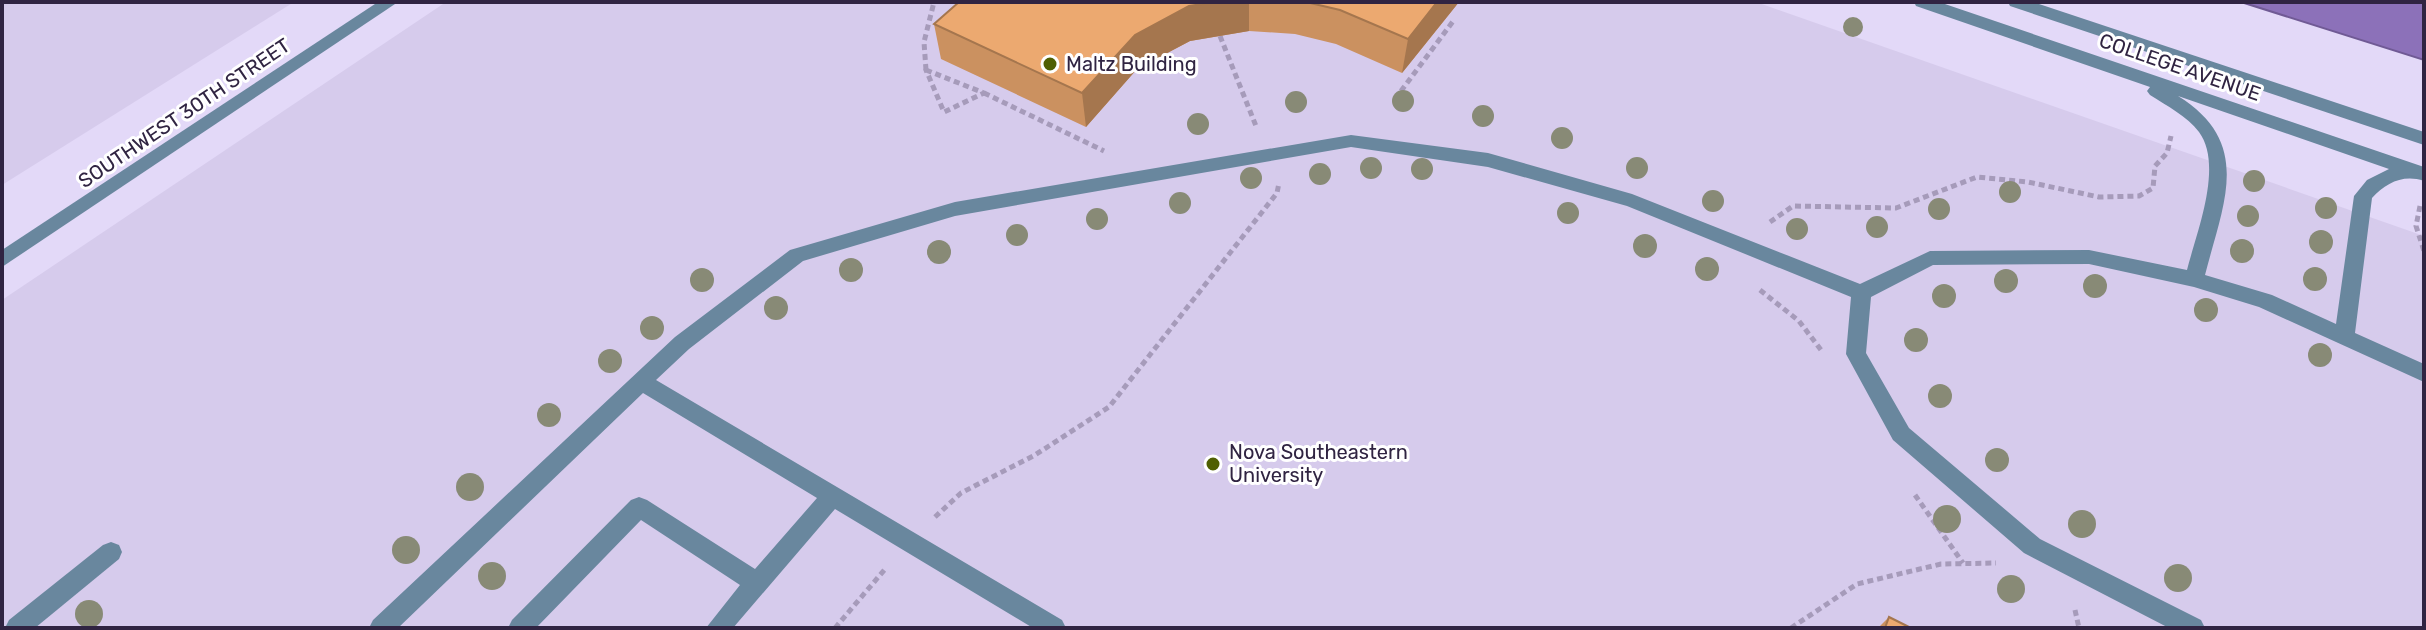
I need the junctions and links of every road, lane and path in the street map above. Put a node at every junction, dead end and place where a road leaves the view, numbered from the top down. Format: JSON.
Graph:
{"nodes":[{"id":1,"x":390,"y":2,"type":"edge"},
{"id":2,"x":934,"y":2,"type":"edge"},
{"id":3,"x":1922,"y":2,"type":"edge"},
{"id":4,"x":2016,"y":2,"type":"edge"},
{"id":5,"x":1454,"y":20,"type":"dead end"},
{"id":6,"x":1220,"y":36,"type":"dead end"},
{"id":7,"x":926,"y":70,"type":"junction"},
{"id":8,"x":2129,"y":73,"type":"junction"},
{"id":9,"x":1401,"y":91,"type":"dead end"},
{"id":10,"x":984,"y":93,"type":"junction"},
{"id":11,"x":2174,"y":123,"type":"dead end"},
{"id":12,"x":2424,"y":139,"type":"edge"},
{"id":13,"x":1105,"y":152,"type":"dead end"},
{"id":14,"x":1266,"y":154,"type":"junction"},
{"id":15,"x":2419,"y":172,"type":"edge"},
{"id":16,"x":2420,"y":206,"type":"dead end"},
{"id":17,"x":1737,"y":244,"type":"junction"},
{"id":18,"x":2424,"y":251,"type":"edge"},
{"id":19,"x":2,"y":260,"type":"edge"},
{"id":20,"x":2194,"y":279,"type":"junction"},
{"id":21,"x":1758,"y":288,"type":"dead end"},
{"id":22,"x":1861,"y":293,"type":"junction"},
{"id":23,"x":2345,"y":336,"type":"junction"},
{"id":24,"x":1826,"y":357,"type":"dead end"},
{"id":25,"x":2424,"y":373,"type":"edge"},
{"id":26,"x":642,"y":382,"type":"junction"},
{"id":27,"x":1908,"y":485,"type":"dead end"},
{"id":28,"x":832,"y":497,"type":"junction"},
{"id":29,"x":908,"y":542,"type":"junction"},
{"id":30,"x":111,"y":552,"type":"dead end"},
{"id":31,"x":1963,"y":563,"type":"junction"},
{"id":32,"x":2010,"y":570,"type":"dead end"},
{"id":33,"x":758,"y":584,"type":"junction"},
{"id":34,"x":2065,"y":604,"type":"dead end"},
{"id":35,"x":2075,"y":610,"type":"junction"},
{"id":36,"x":2085,"y":616,"type":"dead end"},
{"id":37,"x":17,"y":628,"type":"edge"},
{"id":38,"x":381,"y":628,"type":"edge"},
{"id":39,"x":520,"y":628,"type":"edge"},
{"id":40,"x":718,"y":628,"type":"edge"},
{"id":41,"x":835,"y":628,"type":"edge"},
{"id":42,"x":1054,"y":628,"type":"edge"},
{"id":43,"x":1791,"y":628,"type":"edge"},
{"id":44,"x":2079,"y":628,"type":"edge"},
{"id":45,"x":2193,"y":628,"type":"edge"}],
"edges":[{"from":1,"to":19,"type":"street","name":"SOUTHWEST 30TH STREET"},
{"from":2,"to":7,"type":"path"},
{"from":3,"to":8,"type":"street","name":"COLLEGE AVENUE"},
{"from":4,"to":12,"type":"street","name":"COLLEGE AVENUE"},
{"from":5,"to":9,"type":"path"},
{"from":6,"to":14,"type":"path"},
{"from":7,"to":10,"type":"path"},
{"from":7,"to":10,"type":"path"},
{"from":8,"to":15,"type":"street","name":"COLLEGE AVENUE"},
{"from":8,"to":20,"type":"street"},
{"from":10,"to":13,"type":"path"},
{"from":11,"to":17,"type":"path"},
{"from":14,"to":17,"type":"street"},
{"from":14,"to":26,"type":"street"},
{"from":14,"to":29,"type":"path"},
{"from":15,"to":23,"type":"street"},
{"from":16,"to":18,"type":"path"},
{"from":17,"to":22,"type":"street"},
{"from":20,"to":22,"type":"street"},
{"from":20,"to":23,"type":"street"},
{"from":21,"to":24,"type":"path"},
{"from":22,"to":45,"type":"street"},
{"from":23,"to":25,"type":"street"},
{"from":26,"to":28,"type":"street"},
{"from":26,"to":38,"type":"street"},
{"from":27,"to":31,"type":"path"},
{"from":28,"to":29,"type":"street"},
{"from":28,"to":33,"type":"street"},
{"from":29,"to":41,"type":"path"},
{"from":29,"to":42,"type":"street"},
{"from":30,"to":37,"type":"street"},
{"from":31,"to":32,"type":"path"},
{"from":31,"to":43,"type":"path"},
{"from":33,"to":39,"type":"street"},
{"from":33,"to":40,"type":"street"},
{"from":34,"to":35,"type":"path"},
{"from":35,"to":36,"type":"path"},
{"from":35,"to":44,"type":"path"}]}
